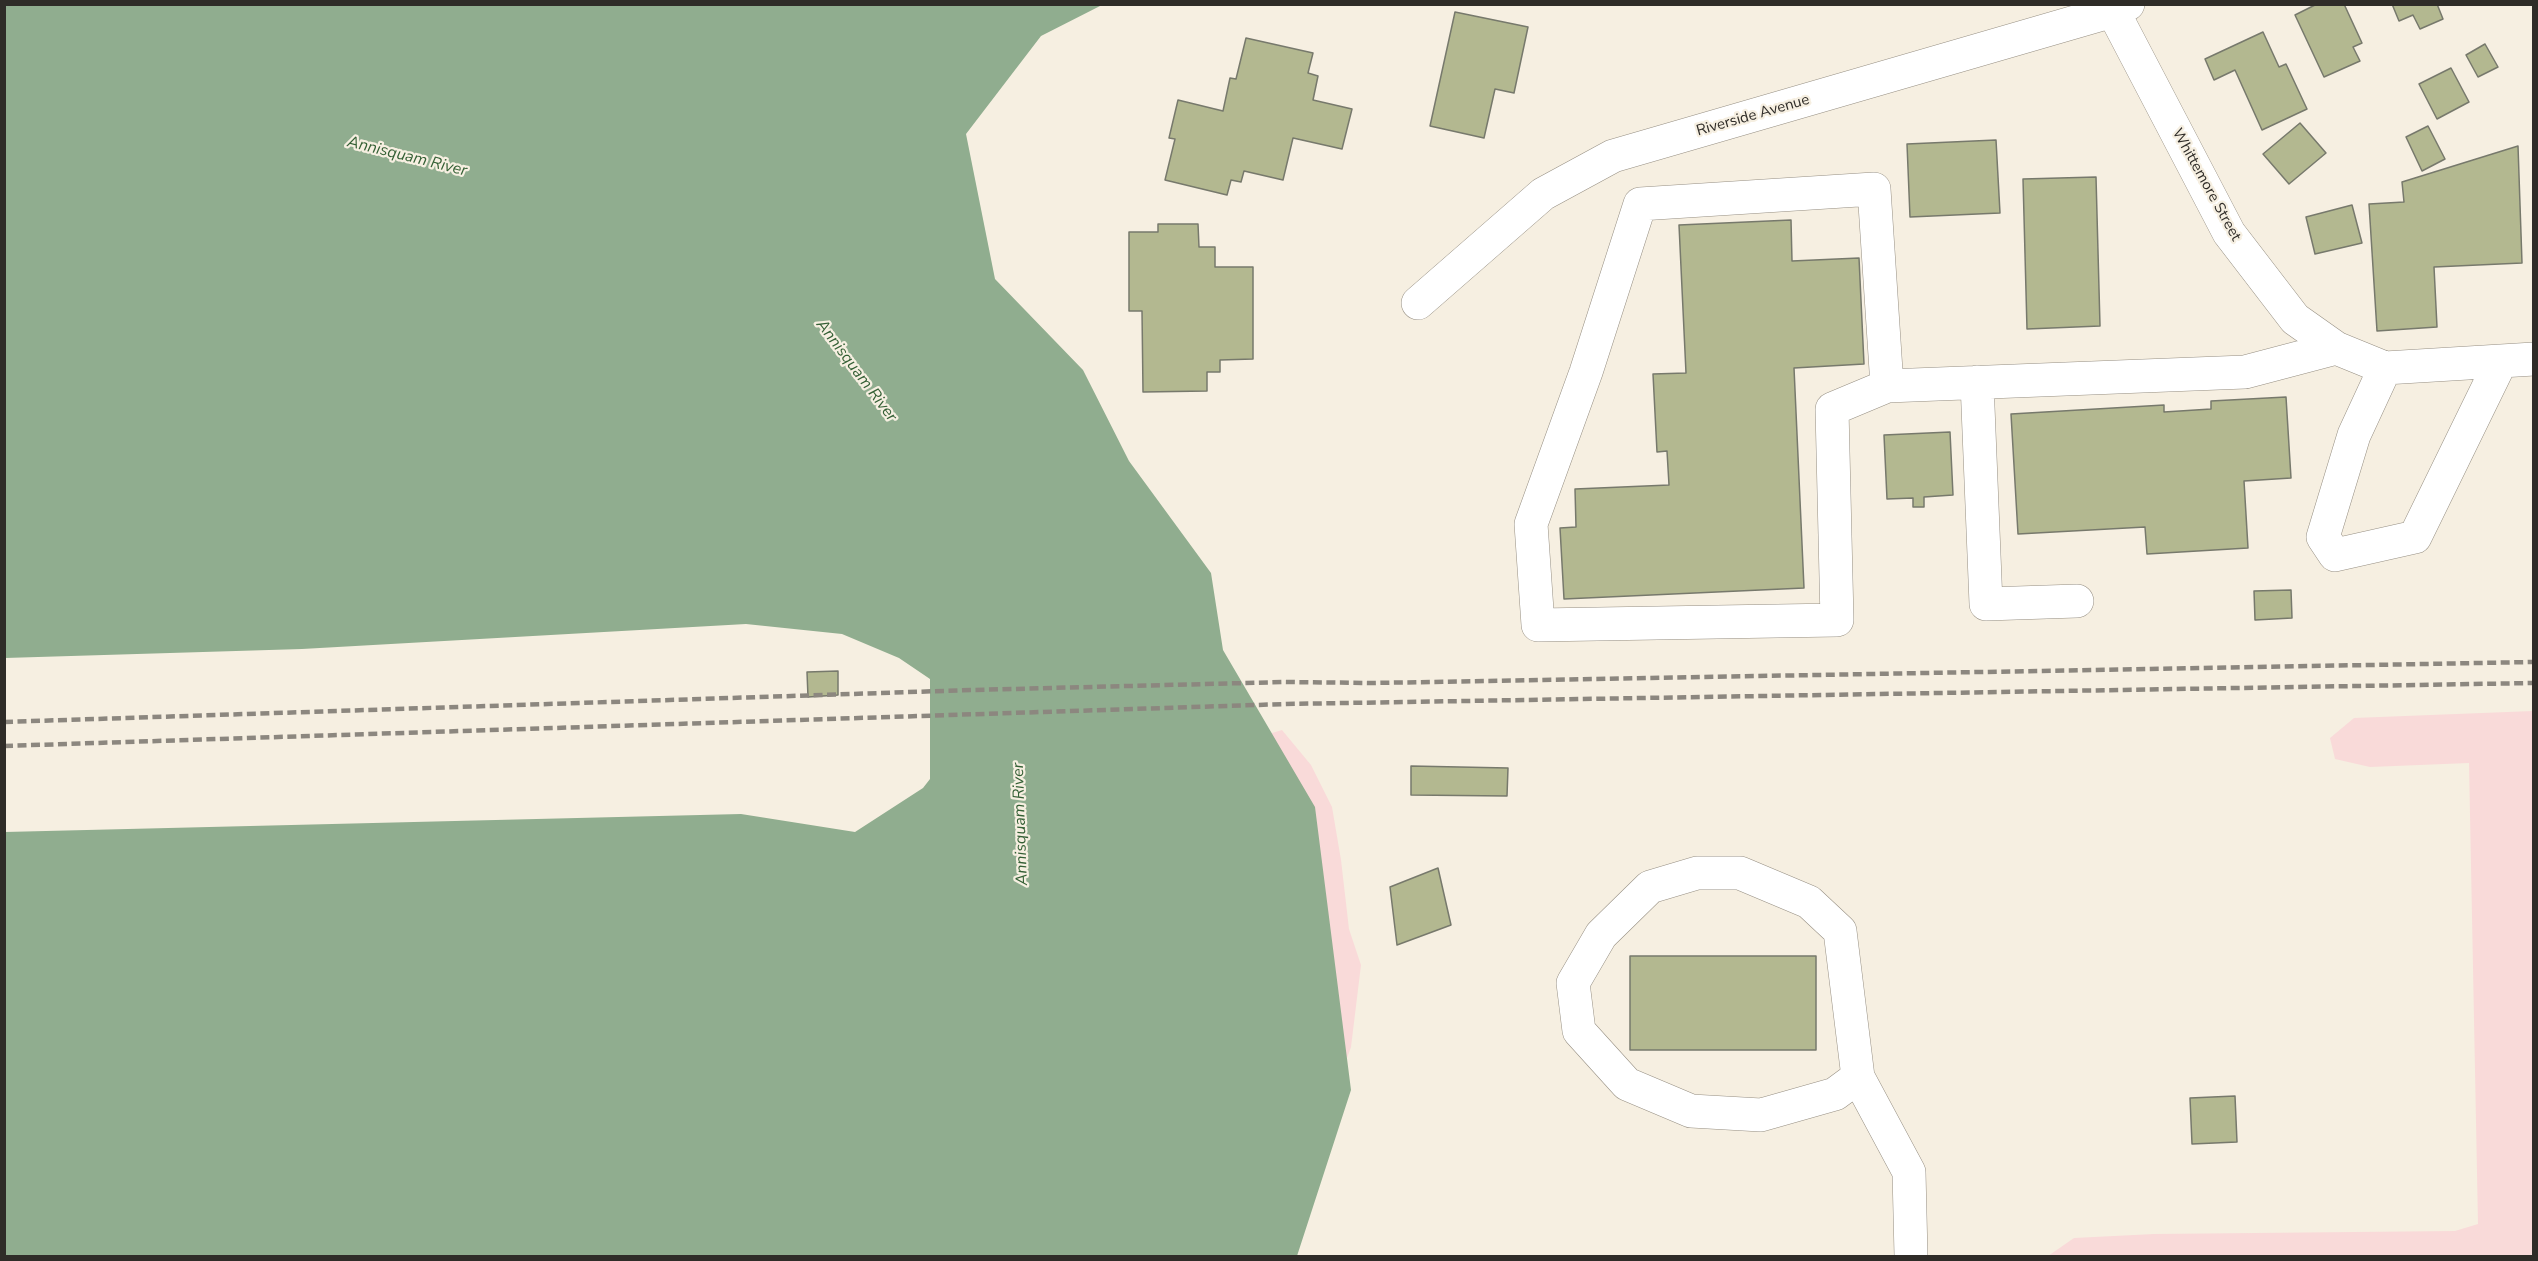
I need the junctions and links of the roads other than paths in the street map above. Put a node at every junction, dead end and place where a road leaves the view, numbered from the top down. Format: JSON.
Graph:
{"nodes":[{"id":1,"x":2120,"y":8,"type":"edge"},
{"id":2,"x":1418,"y":303,"type":"dead end"},
{"id":3,"x":2336,"y":348,"type":"junction"},
{"id":4,"x":2534,"y":359,"type":"edge"},
{"id":5,"x":2500,"y":361,"type":"junction"},
{"id":6,"x":2385,"y":368,"type":"junction"},
{"id":7,"x":1977,"y":382,"type":"junction"},
{"id":8,"x":1887,"y":386,"type":"junction"},
{"id":9,"x":2077,"y":601,"type":"dead end"},
{"id":10,"x":1858,"y":1077,"type":"junction"},
{"id":11,"x":1911,"y":1257,"type":"edge"}],
"edges":[{"from":1,"to":2,"type":"street","name":"Riverside Avenue"},
{"from":1,"to":3,"type":"street","name":"Whittemore Street"},
{"from":3,"to":6,"type":"street","name":"Whittemore Street"},
{"from":3,"to":7,"type":"street"},
{"from":4,"to":5,"type":"street","name":"Whittemore Street"},
{"from":5,"to":6,"type":"street","name":"Whittemore Street"},
{"from":5,"to":6,"type":"street"},
{"from":7,"to":8,"type":"street"},
{"from":7,"to":9,"type":"street"},
{"from":8,"to":8,"type":"street"},
{"from":10,"to":10,"type":"street"},
{"from":10,"to":11,"type":"street"}]}
